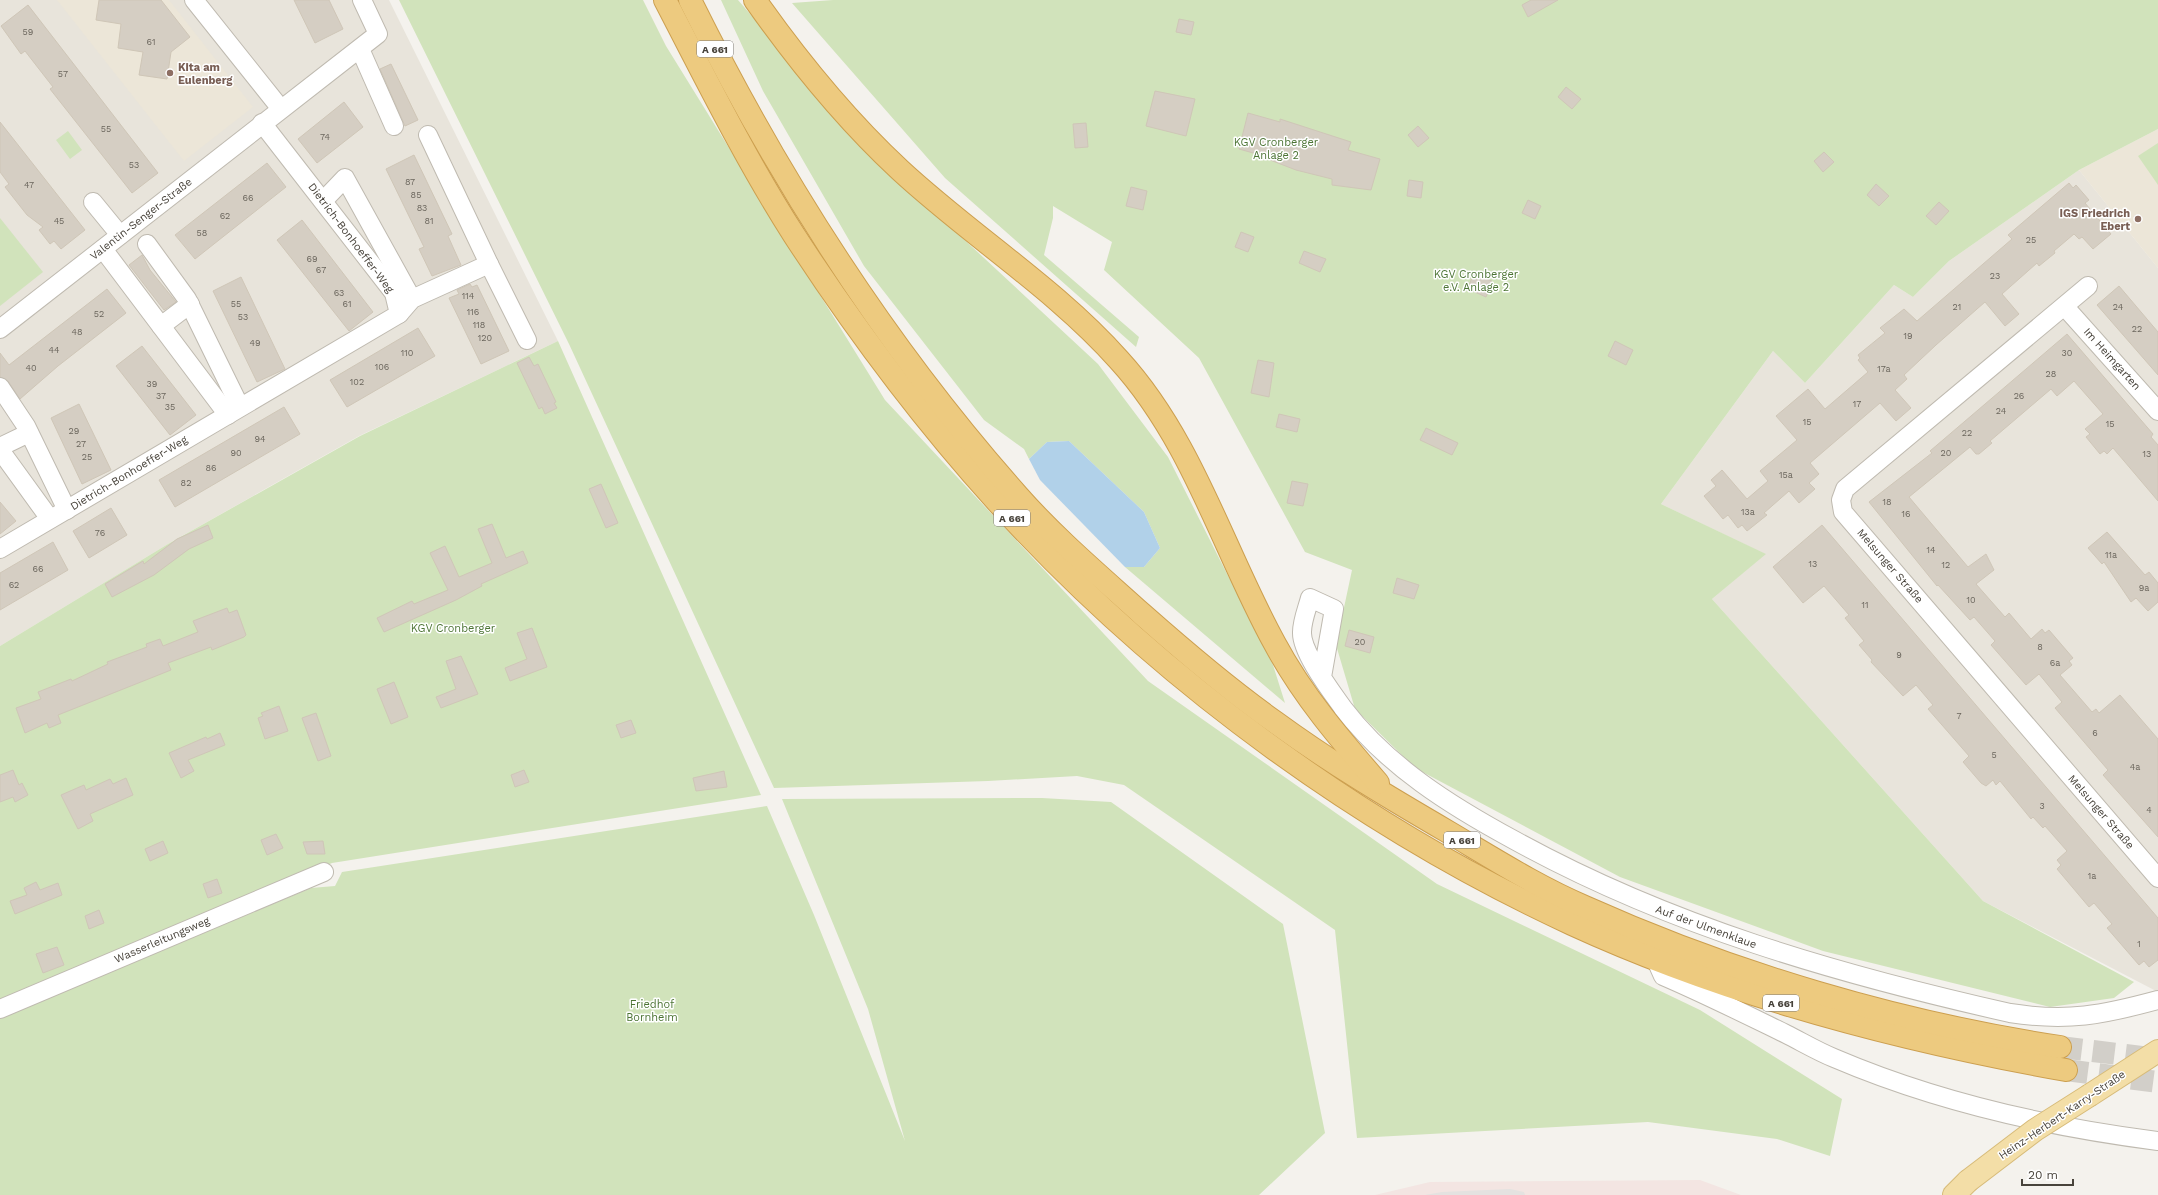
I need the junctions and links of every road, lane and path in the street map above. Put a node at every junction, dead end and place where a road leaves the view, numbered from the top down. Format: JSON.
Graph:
{"nodes":[{"id":1,"x":194,"y":0,"type":"edge"},
{"id":2,"x":362,"y":0,"type":"edge"},
{"id":3,"x":665,"y":0,"type":"edge"},
{"id":4,"x":690,"y":0,"type":"edge"},
{"id":5,"x":755,"y":0,"type":"edge"},
{"id":6,"x":360,"y":49,"type":"junction"},
{"id":7,"x":281,"y":109,"type":"junction"},
{"id":8,"x":262,"y":124,"type":"junction"},
{"id":9,"x":394,"y":126,"type":"dead end"},
{"id":10,"x":428,"y":135,"type":"dead end"},
{"id":11,"x":323,"y":201,"type":"junction"},
{"id":12,"x":93,"y":202,"type":"dead end"},
{"id":13,"x":120,"y":235,"type":"junction"},
{"id":14,"x":147,"y":244,"type":"dead end"},
{"id":15,"x":103,"y":248,"type":"junction"},
{"id":16,"x":489,"y":264,"type":"junction"},
{"id":17,"x":2088,"y":286,"type":"dead end"},
{"id":18,"x":412,"y":300,"type":"junction"},
{"id":19,"x":190,"y":304,"type":"junction"},
{"id":20,"x":2065,"y":307,"type":"junction"},
{"id":21,"x":398,"y":314,"type":"junction"},
{"id":22,"x":161,"y":326,"type":"junction"},
{"id":23,"x":0,"y":329,"type":"edge"},
{"id":24,"x":527,"y":340,"type":"dead end"},
{"id":25,"x":0,"y":387,"type":"edge"},
{"id":26,"x":234,"y":411,"type":"junction"},
{"id":27,"x":2158,"y":411,"type":"edge"},
{"id":28,"x":29,"y":433,"type":"junction"},
{"id":29,"x":0,"y":447,"type":"edge"},
{"id":30,"x":0,"y":450,"type":"edge"},
{"id":31,"x":67,"y":510,"type":"junction"},
{"id":32,"x":50,"y":519,"type":"junction"},
{"id":33,"x":0,"y":549,"type":"edge"},
{"id":34,"x":1322,"y":677,"type":"dead end"},
{"id":35,"x":1394,"y":800,"type":"junction"},
{"id":36,"x":324,"y":872,"type":"dead end"},
{"id":37,"x":2158,"y":878,"type":"edge"},
{"id":38,"x":1655,"y":958,"type":"junction"},
{"id":39,"x":2158,"y":1000,"type":"edge"},
{"id":40,"x":0,"y":1009,"type":"edge"},
{"id":41,"x":2060,"y":1047,"type":"tunnel mouth"},
{"id":42,"x":2158,"y":1051,"type":"edge"},
{"id":43,"x":2066,"y":1070,"type":"tunnel mouth"},
{"id":44,"x":2158,"y":1141,"type":"edge"},
{"id":45,"x":1961,"y":1188,"type":"edge"}],
"edges":[{"from":1,"to":7,"type":"street"},
{"from":2,"to":6,"type":"street","name":"Valentin-Senger-Straße"},
{"from":3,"to":38,"type":"highway","number":"A 661"},
{"from":4,"to":35,"type":"highway","number":"A 661"},
{"from":5,"to":35,"type":"highway"},
{"from":6,"to":7,"type":"street","name":"Valentin-Senger-Straße"},
{"from":6,"to":9,"type":"street"},
{"from":7,"to":8,"type":"street","name":"Valentin-Senger-Straße"},
{"from":8,"to":11,"type":"street","name":"Dietrich-Bonhoeffer-Weg"},
{"from":8,"to":13,"type":"street","name":"Valentin-Senger-Straße"},
{"from":10,"to":16,"type":"street"},
{"from":11,"to":18,"type":"street"},
{"from":11,"to":21,"type":"street","name":"Dietrich-Bonhoeffer-Weg"},
{"from":12,"to":13,"type":"street"},
{"from":13,"to":15,"type":"street","name":"Valentin-Senger-Straße"},
{"from":14,"to":19,"type":"street"},
{"from":15,"to":22,"type":"street"},
{"from":15,"to":23,"type":"street","name":"Valentin-Senger-Straße"},
{"from":16,"to":18,"type":"street"},
{"from":16,"to":24,"type":"street"},
{"from":17,"to":20,"type":"street","name":"Melsunger Straße"},
{"from":18,"to":21,"type":"street"},
{"from":19,"to":22,"type":"street"},
{"from":19,"to":26,"type":"street"},
{"from":20,"to":27,"type":"street","name":"Im Heimgarten"},
{"from":20,"to":37,"type":"street","name":"Melsunger Straße"},
{"from":21,"to":26,"type":"street","name":"Dietrich-Bonhoeffer-Weg"},
{"from":22,"to":26,"type":"street"},
{"from":25,"to":28,"type":"street"},
{"from":26,"to":31,"type":"street","name":"Dietrich-Bonhoeffer-Weg"},
{"from":28,"to":29,"type":"street"},
{"from":28,"to":31,"type":"street"},
{"from":30,"to":32,"type":"street"},
{"from":31,"to":32,"type":"street","name":"Dietrich-Bonhoeffer-Weg"},
{"from":32,"to":33,"type":"street","name":"Dietrich-Bonhoeffer-Weg"},
{"from":34,"to":39,"type":"street","name":"Auf der Ulmenklaue"},
{"from":35,"to":41,"type":"highway","number":"A 661"},
{"from":36,"to":40,"type":"street","name":"Wasserleitungsweg"},
{"from":38,"to":43,"type":"highway","number":"A 661"},
{"from":38,"to":44,"type":"street"},
{"from":42,"to":45,"type":"main road","name":"Heinz-Herbert-Karry-Straße","bridge":true}]}
